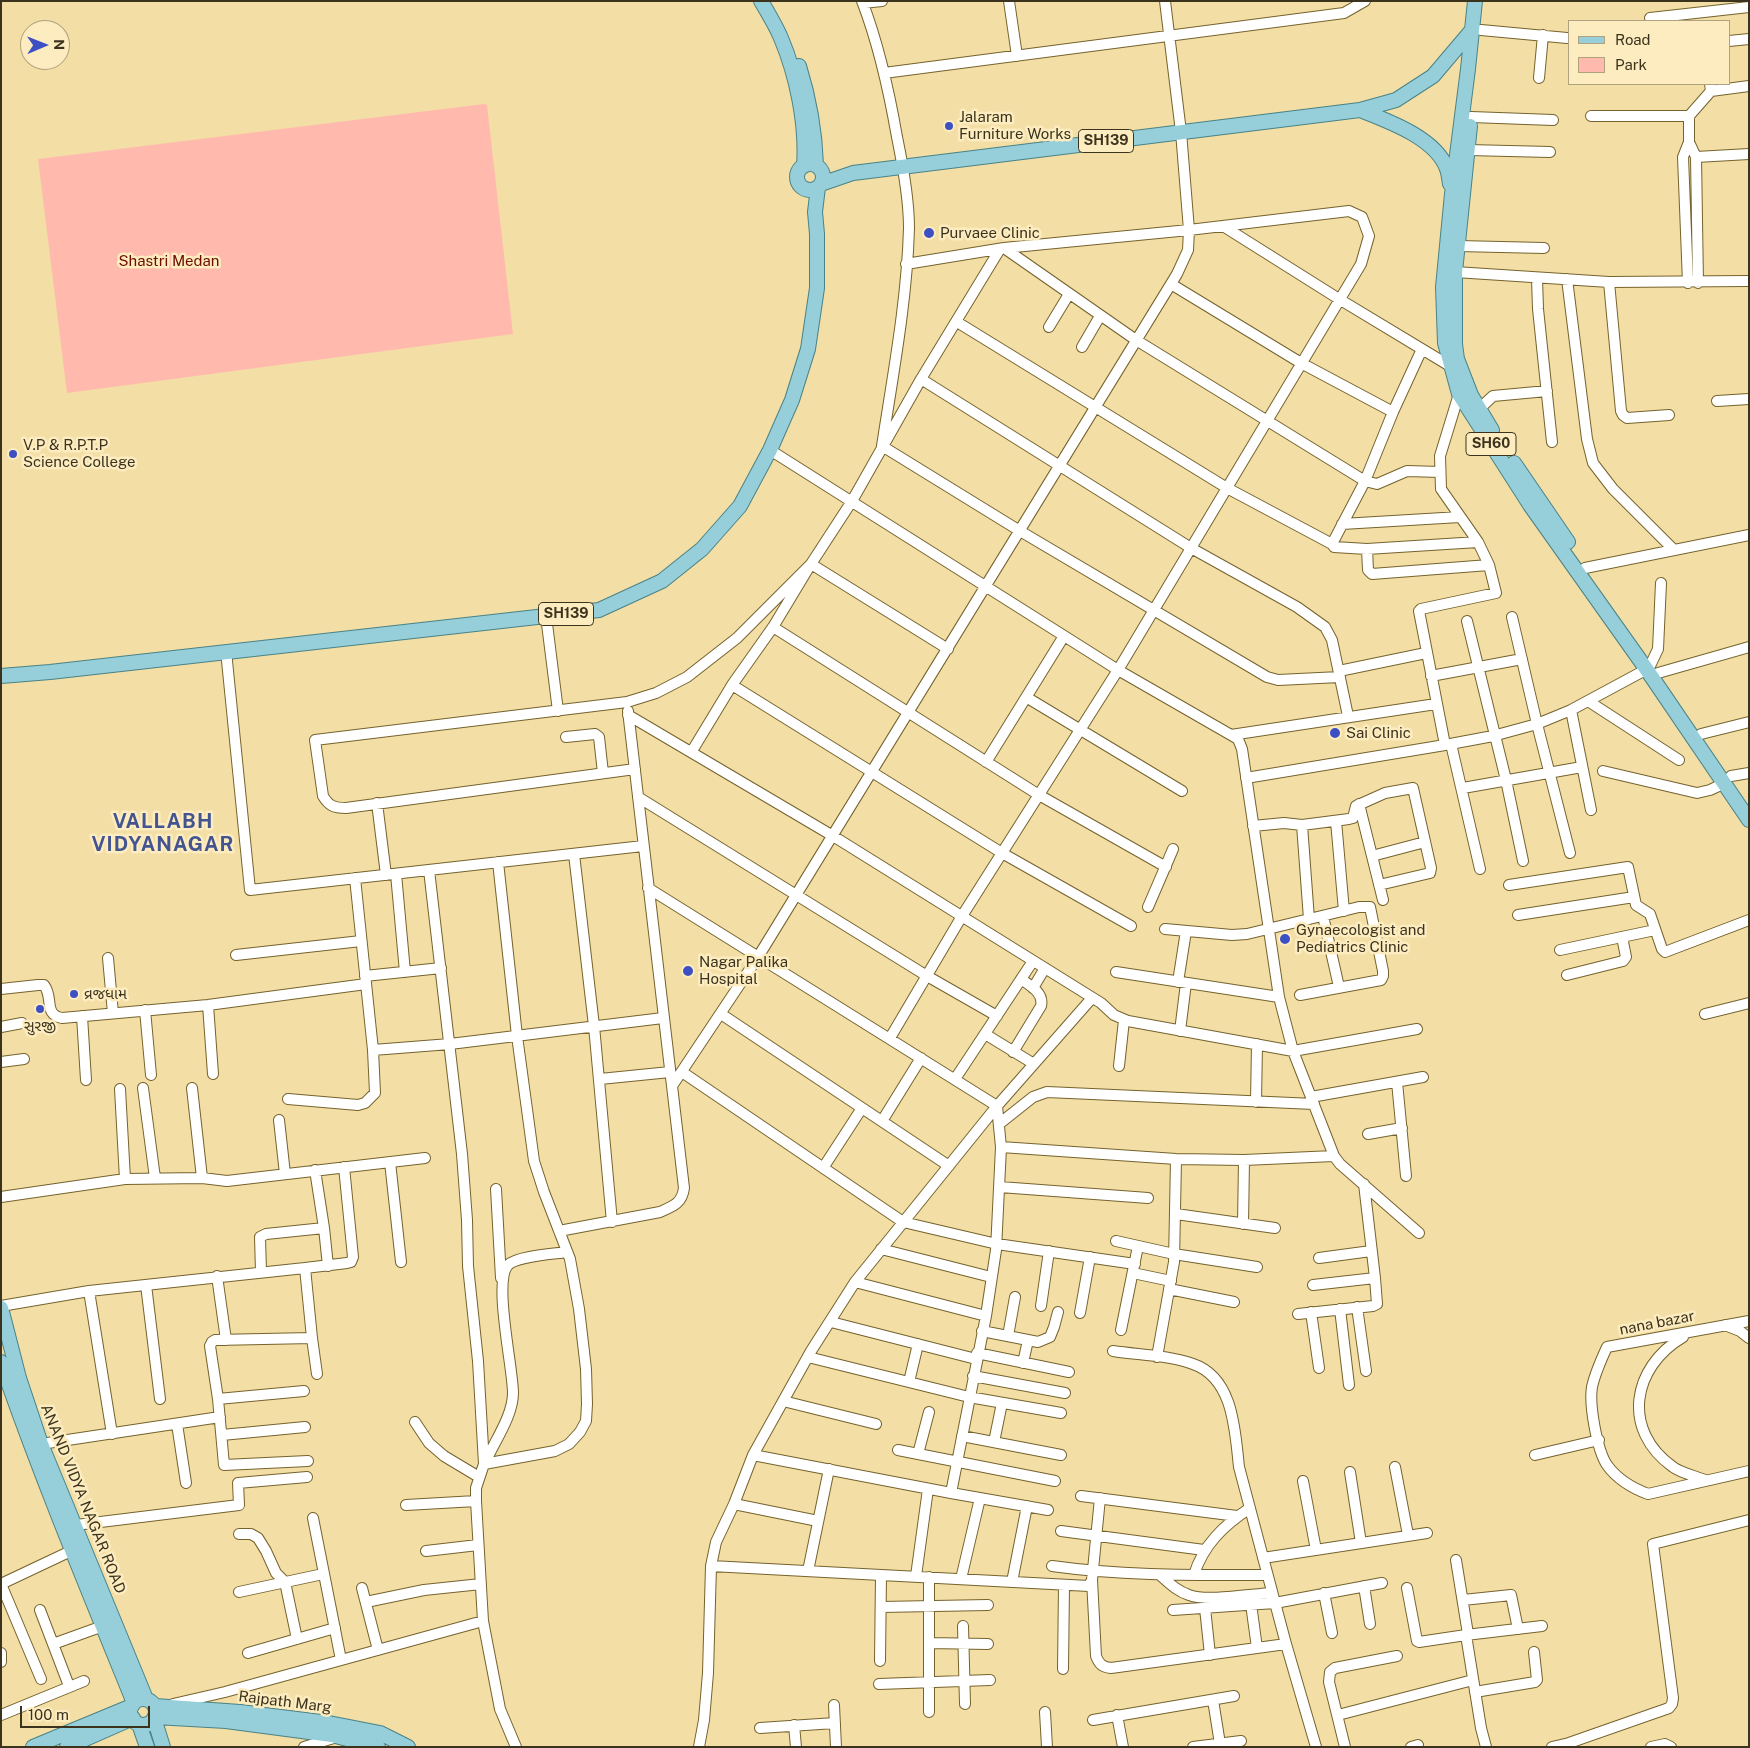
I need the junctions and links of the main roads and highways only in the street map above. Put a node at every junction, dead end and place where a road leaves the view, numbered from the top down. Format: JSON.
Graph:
{"nodes":[{"id":1,"x":761,"y":1,"type":"edge"},
{"id":2,"x":771,"y":1,"type":"edge"},
{"id":3,"x":1475,"y":1,"type":"edge"},
{"id":4,"x":1484,"y":1,"type":"edge"},
{"id":5,"x":1476,"y":30,"type":"junction"},
{"id":6,"x":1360,"y":110,"type":"junction"},
{"id":7,"x":813,"y":167,"type":"junction"},
{"id":8,"x":853,"y":173,"type":"junction"},
{"id":9,"x":814,"y":186,"type":"junction"},
{"id":10,"x":1457,"y":194,"type":"junction"},
{"id":11,"x":1450,"y":272,"type":"junction"},
{"id":12,"x":1,"y":669,"type":"edge"},
{"id":13,"x":1652,"y":669,"type":"junction"},
{"id":14,"x":22,"y":674,"type":"junction"},
{"id":15,"x":1,"y":676,"type":"edge"},
{"id":16,"x":1728,"y":780,"type":"junction"},
{"id":17,"x":1749,"y":804,"type":"edge"},
{"id":18,"x":1749,"y":820,"type":"edge"},
{"id":19,"x":1,"y":1307,"type":"edge"},
{"id":20,"x":1,"y":1362,"type":"edge"},
{"id":21,"x":146,"y":1711,"type":"junction"},
{"id":22,"x":33,"y":1747,"type":"edge"},
{"id":23,"x":67,"y":1747,"type":"edge"},
{"id":24,"x":147,"y":1747,"type":"edge"},
{"id":25,"x":163,"y":1747,"type":"edge"},
{"id":26,"x":378,"y":1747,"type":"edge"},
{"id":27,"x":408,"y":1747,"type":"edge"}],
"edges":[{"from":1,"to":7,"type":"main road"},
{"from":2,"to":7,"type":"main road"},
{"from":3,"to":5,"type":"main road","number":"SH60"},
{"from":4,"to":5,"type":"main road","number":"SH60"},
{"from":5,"to":6,"type":"main road","number":"SH139"},
{"from":5,"to":10,"type":"main road","number":"SH60"},
{"from":5,"to":10,"type":"main road","number":"SH60"},
{"from":6,"to":8,"type":"main road","number":"SH139"},
{"from":6,"to":10,"type":"main road"},
{"from":7,"to":8,"type":"main road","number":"SH139"},
{"from":7,"to":9,"type":"main road"},
{"from":7,"to":9,"type":"main road"},
{"from":8,"to":9,"type":"main road","number":"SH139"},
{"from":9,"to":14,"type":"main road","number":"SH139"},
{"from":10,"to":11,"type":"main road","number":"SH60"},
{"from":10,"to":11,"type":"main road","number":"SH60"},
{"from":11,"to":13,"type":"main road","number":"SH60"},
{"from":11,"to":13,"type":"main road","number":"SH60"},
{"from":12,"to":14,"type":"main road"},
{"from":13,"to":16,"type":"main road","number":"SH60"},
{"from":13,"to":16,"type":"main road","number":"SH60"},
{"from":14,"to":15,"type":"main road","number":"SH139"},
{"from":16,"to":17,"type":"main road","number":"SH60"},
{"from":16,"to":18,"type":"main road","number":"SH60"},
{"from":19,"to":21,"type":"main road","name":"ANAND VIDYA NAGAR ROAD"},
{"from":20,"to":21,"type":"main road","name":"ANAND VIDYA NAGAR ROAD"},
{"from":21,"to":22,"type":"main road","name":"Rajpath Marg"},
{"from":21,"to":23,"type":"main road","name":"Rajpath Marg"},
{"from":21,"to":24,"type":"main road","name":"ANAND VIDYA NAGAR ROAD"},
{"from":21,"to":25,"type":"main road","name":"ANAND VIDYA NAGAR ROAD"},
{"from":21,"to":26,"type":"main road","name":"Rajpath Marg"},
{"from":21,"to":27,"type":"main road","name":"Rajpath Marg"}]}
